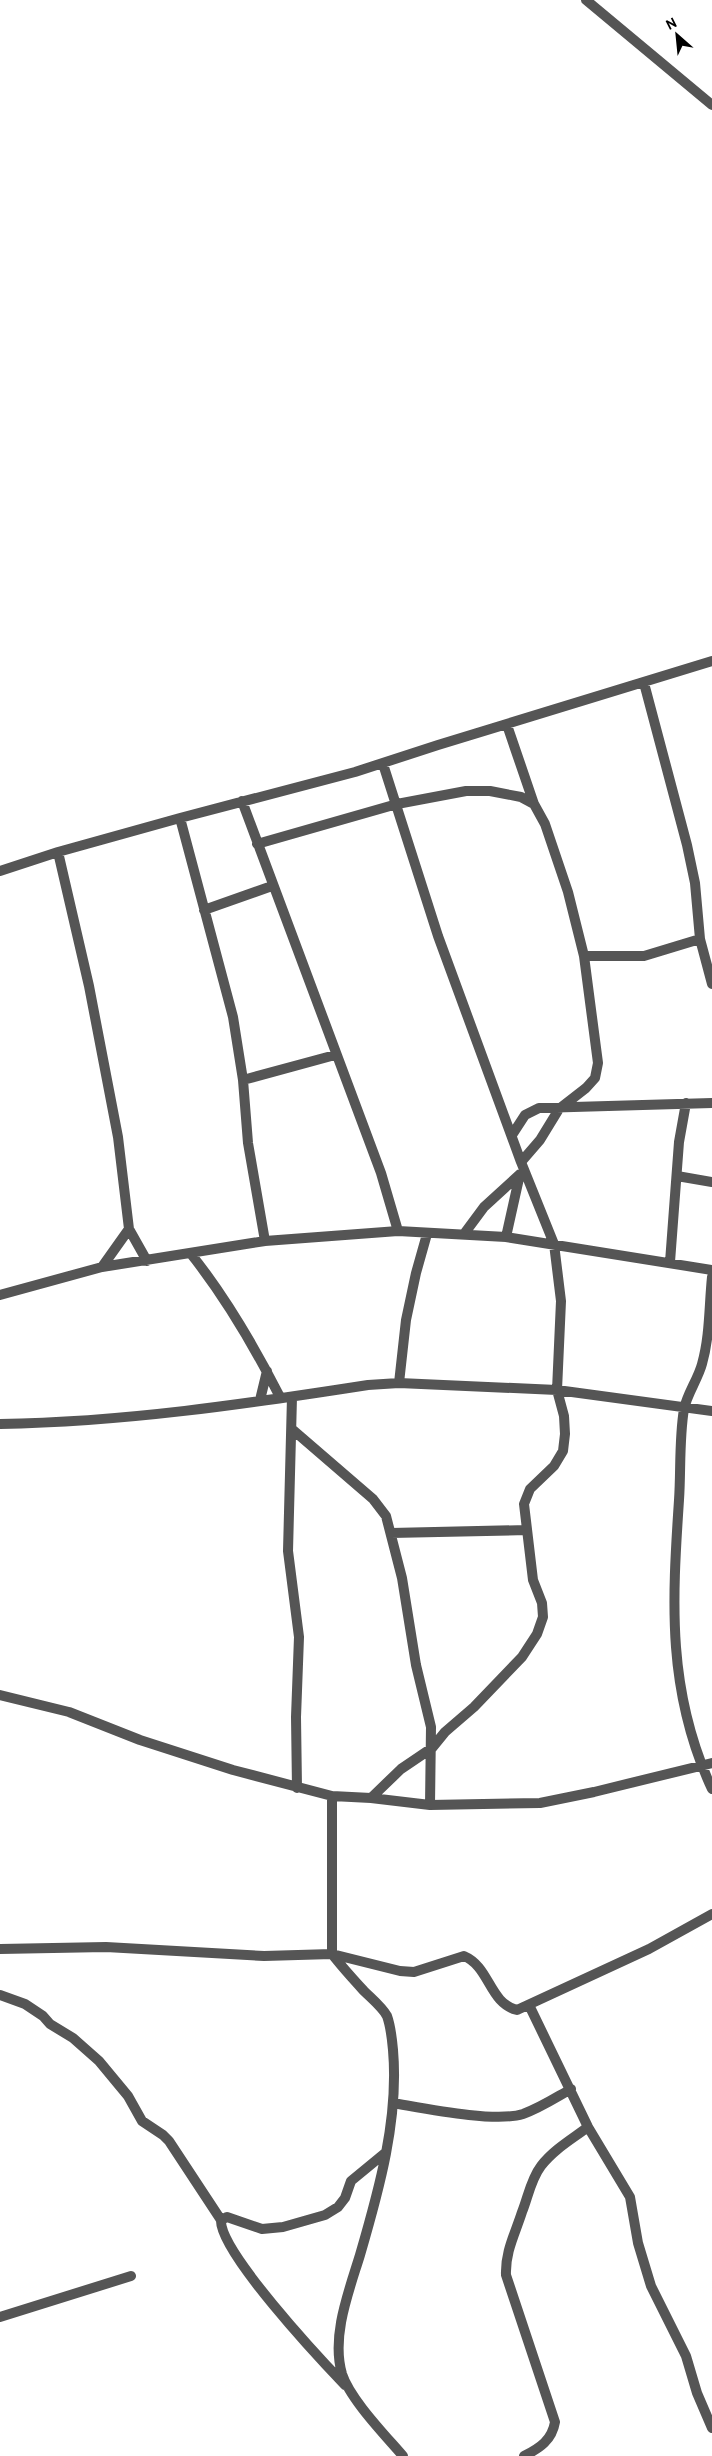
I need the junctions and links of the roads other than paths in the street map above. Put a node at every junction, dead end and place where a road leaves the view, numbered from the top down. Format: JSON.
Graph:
{"nodes":[{"id":1,"x":586,"y":0,"type":"edge"},
{"id":2,"x":712,"y":105,"type":"edge"},
{"id":3,"x":712,"y":661,"type":"edge"},
{"id":4,"x":644,"y":683,"type":"junction"},
{"id":5,"x":507,"y":725,"type":"junction"},
{"id":6,"x":383,"y":764,"type":"junction"},
{"id":7,"x":242,"y":801,"type":"junction"},
{"id":8,"x":397,"y":804,"type":"junction"},
{"id":9,"x":534,"y":804,"type":"junction"},
{"id":10,"x":180,"y":818,"type":"junction"},
{"id":11,"x":257,"y":844,"type":"junction"},
{"id":12,"x":58,"y":852,"type":"junction"},
{"id":13,"x":0,"y":871,"type":"edge"},
{"id":14,"x":272,"y":886,"type":"junction"},
{"id":15,"x":204,"y":910,"type":"junction"},
{"id":16,"x":700,"y":940,"type":"junction"},
{"id":17,"x":584,"y":956,"type":"junction"},
{"id":18,"x":712,"y":984,"type":"edge"},
{"id":19,"x":335,"y":1054,"type":"junction"},
{"id":20,"x":243,"y":1080,"type":"junction"},
{"id":21,"x":686,"y":1103,"type":"junction"},
{"id":22,"x":712,"y":1103,"type":"edge"},
{"id":23,"x":559,"y":1109,"type":"junction"},
{"id":24,"x":512,"y":1135,"type":"junction"},
{"id":25,"x":521,"y":1168,"type":"junction"},
{"id":26,"x":677,"y":1176,"type":"junction"},
{"id":27,"x":712,"y":1182,"type":"edge"},
{"id":28,"x":129,"y":1228,"type":"junction"},
{"id":29,"x":398,"y":1231,"type":"junction"},
{"id":30,"x":427,"y":1234,"type":"junction"},
{"id":31,"x":464,"y":1234,"type":"junction"},
{"id":32,"x":506,"y":1237,"type":"junction"},
{"id":33,"x":265,"y":1241,"type":"junction"},
{"id":34,"x":554,"y":1244,"type":"junction"},
{"id":35,"x":191,"y":1254,"type":"junction"},
{"id":36,"x":147,"y":1261,"type":"junction"},
{"id":37,"x":670,"y":1262,"type":"junction"},
{"id":38,"x":102,"y":1267,"type":"junction"},
{"id":39,"x":712,"y":1270,"type":"edge"},
{"id":40,"x":712,"y":1277,"type":"edge"},
{"id":41,"x":0,"y":1295,"type":"edge"},
{"id":42,"x":267,"y":1372,"type":"junction"},
{"id":43,"x":399,"y":1383,"type":"junction"},
{"id":44,"x":556,"y":1390,"type":"junction"},
{"id":45,"x":280,"y":1397,"type":"junction"},
{"id":46,"x":292,"y":1397,"type":"junction"},
{"id":47,"x":260,"y":1400,"type":"junction"},
{"id":48,"x":684,"y":1408,"type":"junction"},
{"id":49,"x":712,"y":1411,"type":"edge"},
{"id":50,"x":0,"y":1424,"type":"edge"},
{"id":51,"x":293,"y":1430,"type":"junction"},
{"id":52,"x":527,"y":1530,"type":"junction"},
{"id":53,"x":392,"y":1533,"type":"junction"},
{"id":54,"x":0,"y":1695,"type":"edge"},
{"id":55,"x":432,"y":1748,"type":"junction"},
{"id":56,"x":712,"y":1763,"type":"edge"},
{"id":57,"x":701,"y":1766,"type":"junction"},
{"id":58,"x":297,"y":1788,"type":"junction"},
{"id":59,"x":712,"y":1789,"type":"edge"},
{"id":60,"x":332,"y":1796,"type":"junction"},
{"id":61,"x":371,"y":1798,"type":"junction"},
{"id":62,"x":430,"y":1805,"type":"junction"},
{"id":63,"x":712,"y":1914,"type":"edge"},
{"id":64,"x":0,"y":1949,"type":"edge"},
{"id":65,"x":332,"y":1954,"type":"junction"},
{"id":66,"x":0,"y":1995,"type":"edge"},
{"id":67,"x":529,"y":2005,"type":"junction"},
{"id":68,"x":571,"y":2089,"type":"junction"},
{"id":69,"x":393,"y":2103,"type":"junction"},
{"id":70,"x":588,"y":2127,"type":"junction"},
{"id":71,"x":385,"y":2153,"type":"junction"},
{"id":72,"x":221,"y":2220,"type":"junction"},
{"id":73,"x":132,"y":2276,"type":"dead end"},
{"id":74,"x":0,"y":2318,"type":"edge"},
{"id":75,"x":350,"y":2391,"type":"junction"},
{"id":76,"x":712,"y":2428,"type":"edge"},
{"id":77,"x":403,"y":2456,"type":"edge"},
{"id":78,"x":524,"y":2456,"type":"edge"}],
"edges":[{"from":1,"to":2,"type":"street"},
{"from":3,"to":4,"type":"street"},
{"from":4,"to":5,"type":"street"},
{"from":4,"to":16,"type":"street"},
{"from":5,"to":6,"type":"street"},
{"from":5,"to":9,"type":"street"},
{"from":6,"to":7,"type":"street"},
{"from":6,"to":8,"type":"street"},
{"from":7,"to":10,"type":"street"},
{"from":7,"to":11,"type":"street"},
{"from":8,"to":9,"type":"street"},
{"from":8,"to":11,"type":"street"},
{"from":8,"to":24,"type":"street"},
{"from":9,"to":17,"type":"street"},
{"from":10,"to":12,"type":"street"},
{"from":10,"to":15,"type":"street"},
{"from":11,"to":14,"type":"street"},
{"from":12,"to":13,"type":"street"},
{"from":12,"to":28,"type":"street"},
{"from":14,"to":15,"type":"street"},
{"from":14,"to":19,"type":"street"},
{"from":15,"to":20,"type":"street"},
{"from":16,"to":17,"type":"street"},
{"from":16,"to":18,"type":"street"},
{"from":17,"to":23,"type":"street"},
{"from":19,"to":20,"type":"street"},
{"from":19,"to":29,"type":"street"},
{"from":20,"to":33,"type":"street"},
{"from":21,"to":22,"type":"street"},
{"from":21,"to":23,"type":"street"},
{"from":21,"to":26,"type":"street"},
{"from":23,"to":24,"type":"street"},
{"from":23,"to":25,"type":"street"},
{"from":24,"to":25,"type":"street"},
{"from":25,"to":31,"type":"street"},
{"from":25,"to":32,"type":"street"},
{"from":25,"to":34,"type":"street"},
{"from":26,"to":27,"type":"street"},
{"from":26,"to":37,"type":"street"},
{"from":28,"to":36,"type":"street"},
{"from":28,"to":38,"type":"street"},
{"from":29,"to":30,"type":"street"},
{"from":29,"to":33,"type":"street"},
{"from":30,"to":31,"type":"street"},
{"from":30,"to":43,"type":"street"},
{"from":31,"to":32,"type":"street"},
{"from":32,"to":34,"type":"street"},
{"from":33,"to":35,"type":"street"},
{"from":34,"to":37,"type":"street"},
{"from":34,"to":44,"type":"street"},
{"from":35,"to":36,"type":"street"},
{"from":35,"to":42,"type":"street"},
{"from":36,"to":38,"type":"street"},
{"from":37,"to":39,"type":"street"},
{"from":38,"to":41,"type":"street"},
{"from":40,"to":48,"type":"street"},
{"from":42,"to":45,"type":"street"},
{"from":42,"to":47,"type":"street"},
{"from":43,"to":44,"type":"street"},
{"from":43,"to":46,"type":"street"},
{"from":44,"to":48,"type":"street"},
{"from":44,"to":52,"type":"street"},
{"from":45,"to":46,"type":"street"},
{"from":45,"to":47,"type":"street"},
{"from":46,"to":51,"type":"street"},
{"from":47,"to":50,"type":"street"},
{"from":48,"to":49,"type":"street"},
{"from":48,"to":57,"type":"street"},
{"from":51,"to":53,"type":"street"},
{"from":51,"to":58,"type":"street"},
{"from":52,"to":53,"type":"street"},
{"from":52,"to":55,"type":"street"},
{"from":53,"to":55,"type":"street"},
{"from":54,"to":58,"type":"street"},
{"from":55,"to":61,"type":"street"},
{"from":55,"to":62,"type":"street"},
{"from":56,"to":57,"type":"street"},
{"from":57,"to":59,"type":"street"},
{"from":57,"to":62,"type":"street"},
{"from":58,"to":60,"type":"street"},
{"from":60,"to":61,"type":"street"},
{"from":60,"to":65,"type":"street"},
{"from":61,"to":62,"type":"street"},
{"from":63,"to":67,"type":"street"},
{"from":64,"to":65,"type":"street"},
{"from":65,"to":67,"type":"street"},
{"from":65,"to":69,"type":"street"},
{"from":66,"to":72,"type":"street"},
{"from":67,"to":68,"type":"street"},
{"from":68,"to":69,"type":"street"},
{"from":68,"to":70,"type":"street"},
{"from":69,"to":71,"type":"street"},
{"from":70,"to":76,"type":"street"},
{"from":70,"to":78,"type":"street"},
{"from":71,"to":72,"type":"street"},
{"from":71,"to":75,"type":"street"},
{"from":72,"to":75,"type":"street"},
{"from":73,"to":74,"type":"street"},
{"from":75,"to":77,"type":"street"}]}
